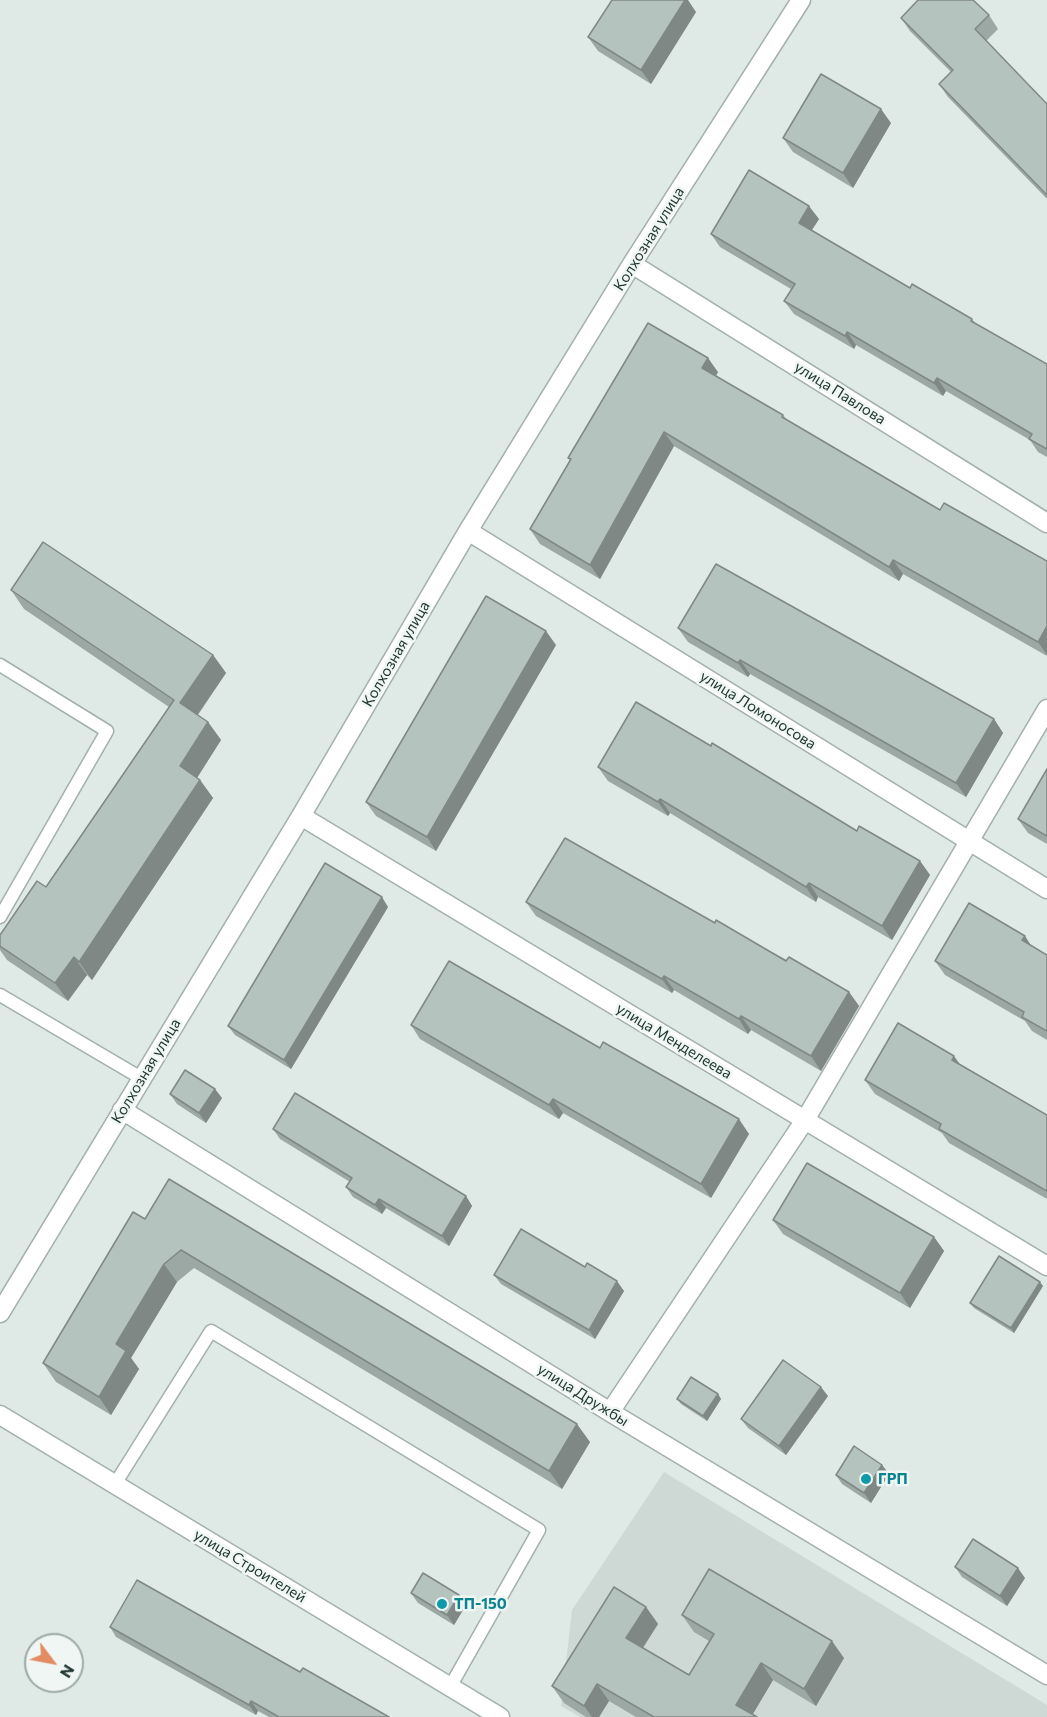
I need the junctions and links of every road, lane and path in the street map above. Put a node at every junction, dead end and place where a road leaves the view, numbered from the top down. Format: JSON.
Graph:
{"nodes":[{"id":1,"x":801,"y":0,"type":"edge"},
{"id":2,"x":632,"y":264,"type":"junction"},
{"id":3,"x":1047,"y":523,"type":"edge"},
{"id":4,"x":468,"y":531,"type":"junction"},
{"id":5,"x":0,"y":665,"type":"edge"},
{"id":6,"x":1047,"y":710,"type":"edge"},
{"id":7,"x":302,"y":816,"type":"junction"},
{"id":8,"x":970,"y":841,"type":"junction"},
{"id":9,"x":1047,"y":889,"type":"edge"},
{"id":10,"x":0,"y":917,"type":"edge"},
{"id":11,"x":0,"y":995,"type":"edge"},
{"id":12,"x":141,"y":1078,"type":"junction"},
{"id":13,"x":122,"y":1110,"type":"junction"},
{"id":14,"x":805,"y":1120,"type":"junction"},
{"id":15,"x":1047,"y":1266,"type":"edge"},
{"id":16,"x":0,"y":1313,"type":"edge"},
{"id":17,"x":610,"y":1412,"type":"junction"},
{"id":18,"x":0,"y":1415,"type":"edge"},
{"id":19,"x":115,"y":1484,"type":"junction"},
{"id":20,"x":1047,"y":1675,"type":"edge"},
{"id":21,"x":450,"y":1687,"type":"junction"},
{"id":22,"x":500,"y":1717,"type":"edge"}],
"edges":[{"from":1,"to":2,"type":"street","name":"Колхозная улица"},
{"from":2,"to":3,"type":"street","name":"улица Павлова"},
{"from":2,"to":4,"type":"street","name":"Колхозная улица"},
{"from":4,"to":7,"type":"street","name":"Колхозная улица"},
{"from":4,"to":8,"type":"street","name":"улица Ломоносова"},
{"from":5,"to":10,"type":"lane"},
{"from":6,"to":8,"type":"street"},
{"from":7,"to":12,"type":"street","name":"Колхозная улица"},
{"from":7,"to":14,"type":"street","name":"улица Менделеева"},
{"from":8,"to":9,"type":"street","name":"улица Ломоносова"},
{"from":8,"to":14,"type":"street"},
{"from":11,"to":12,"type":"lane"},
{"from":12,"to":13,"type":"street","name":"Колхозная улица"},
{"from":13,"to":16,"type":"street","name":"Колхозная улица"},
{"from":13,"to":17,"type":"street","name":"улица Дружбы"},
{"from":14,"to":15,"type":"street","name":"улица Менделеева"},
{"from":14,"to":17,"type":"street"},
{"from":17,"to":20,"type":"street","name":"улица Дружбы"},
{"from":18,"to":19,"type":"street","name":"улица Строителей"},
{"from":19,"to":21,"type":"street","name":"улица Строителей"},
{"from":19,"to":21,"type":"lane"},
{"from":21,"to":22,"type":"street","name":"улица Строителей"}]}
